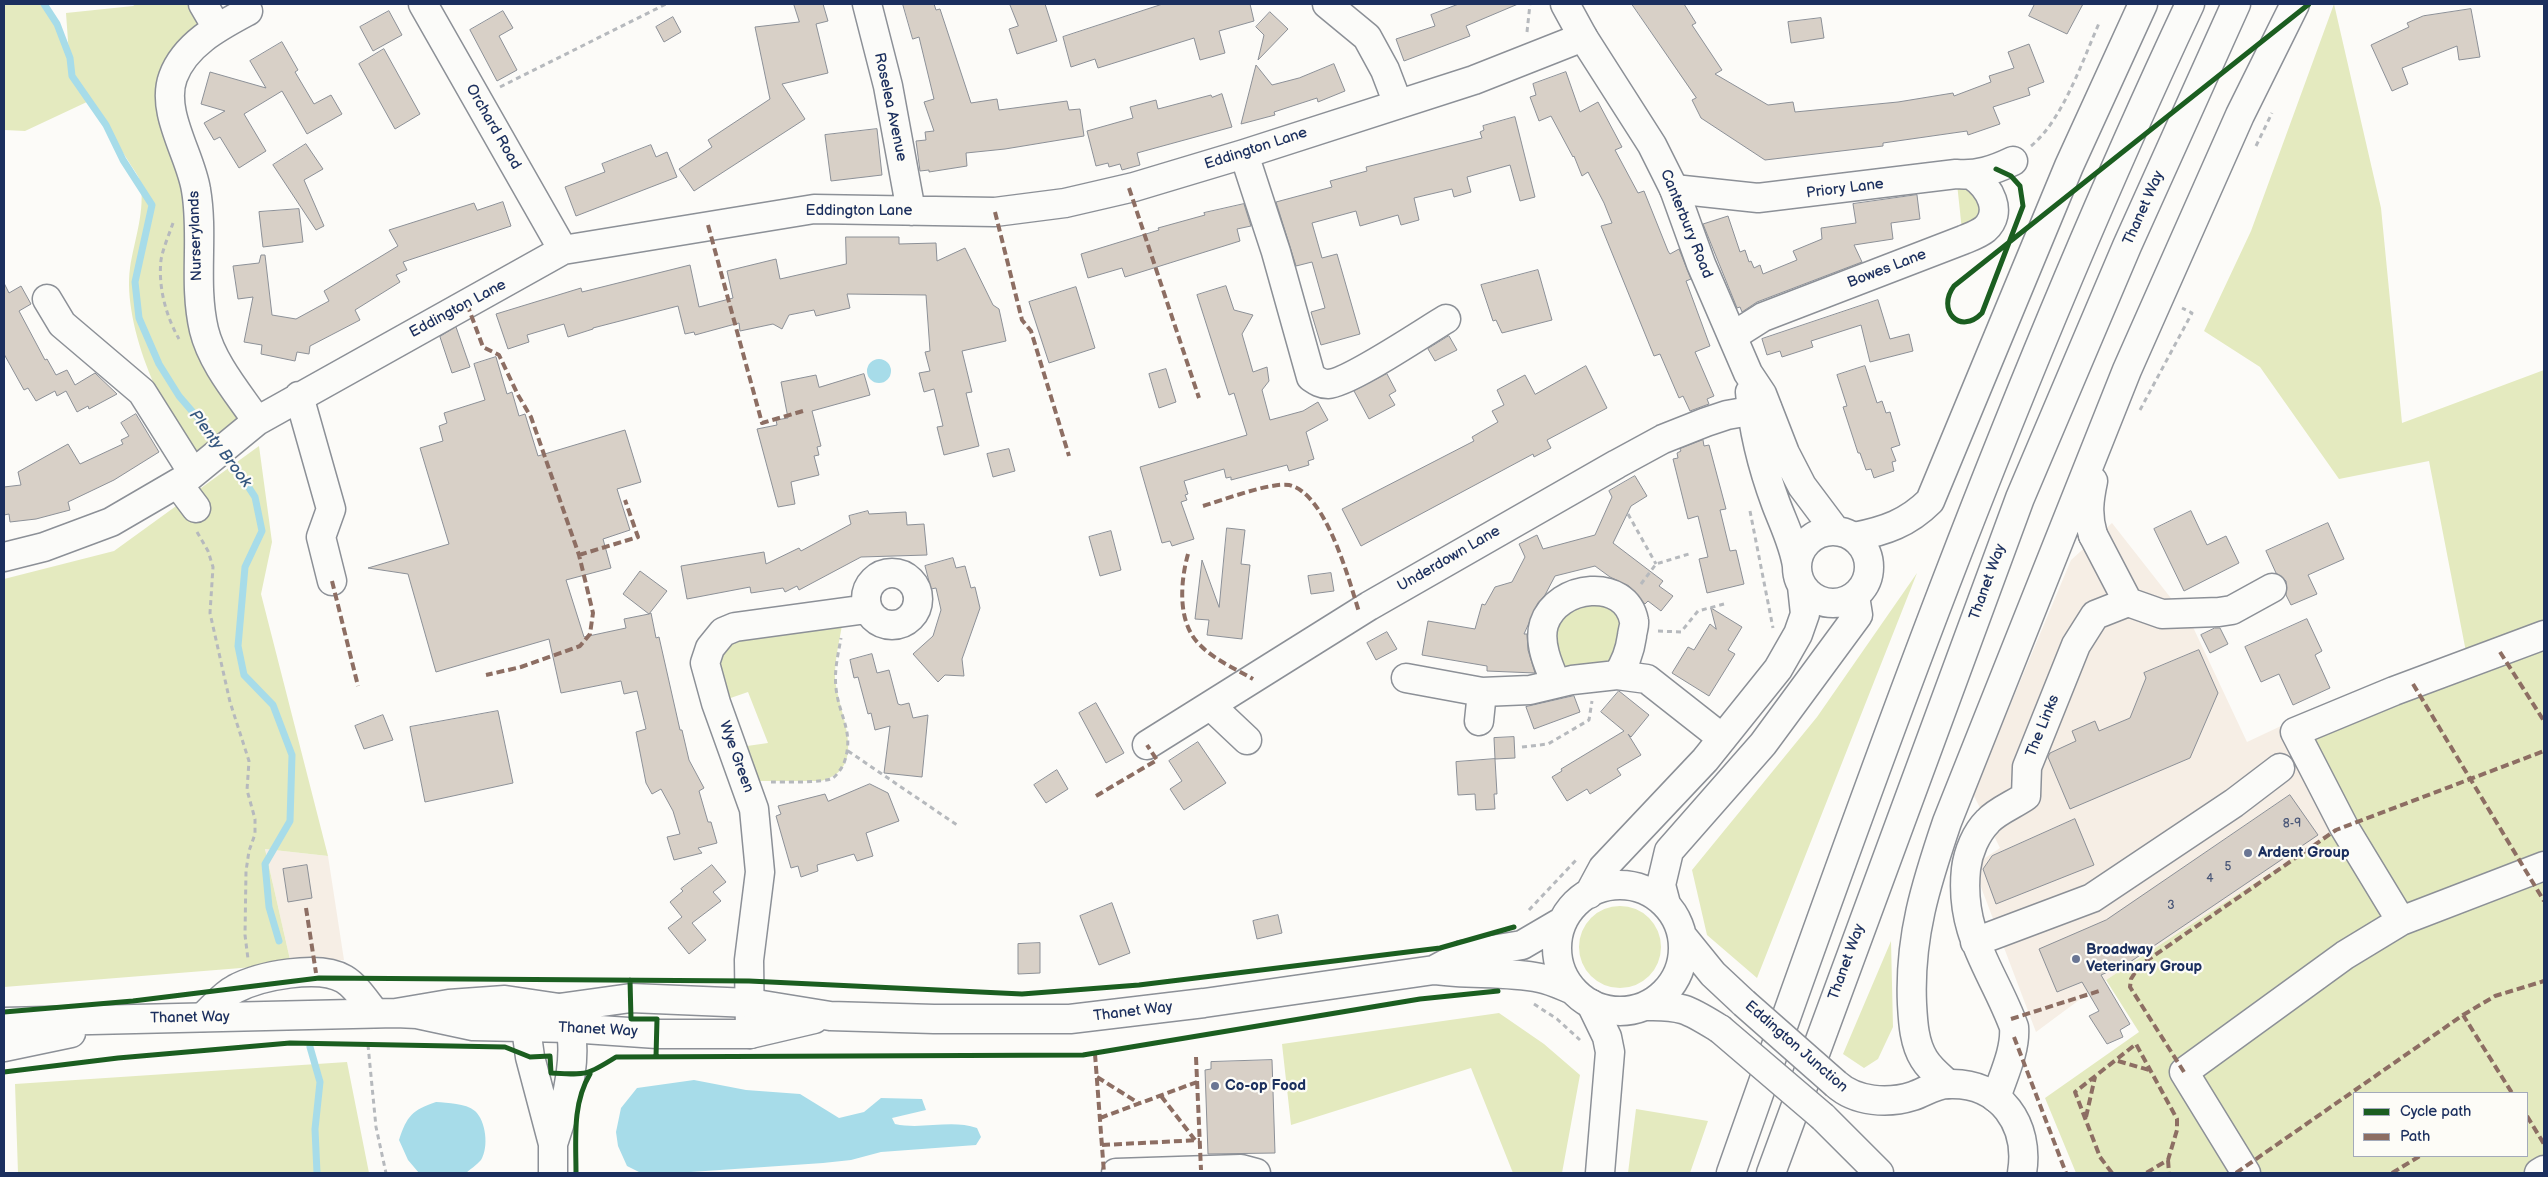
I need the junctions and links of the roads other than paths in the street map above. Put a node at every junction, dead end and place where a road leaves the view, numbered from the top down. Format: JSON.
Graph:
{"nodes":[{"id":1,"x":203,"y":4,"type":"edge"},
{"id":2,"x":423,"y":4,"type":"edge"},
{"id":3,"x":867,"y":4,"type":"edge"},
{"id":4,"x":1327,"y":4,"type":"edge"},
{"id":5,"x":1565,"y":4,"type":"edge"},
{"id":6,"x":2143,"y":4,"type":"edge"},
{"id":7,"x":2190,"y":4,"type":"edge"},
{"id":8,"x":2236,"y":4,"type":"edge"},
{"id":9,"x":2295,"y":4,"type":"edge"},
{"id":10,"x":248,"y":11,"type":"dead end"},
{"id":11,"x":218,"y":28,"type":"junction"},
{"id":12,"x":1583,"y":37,"type":"junction"},
{"id":13,"x":1398,"y":104,"type":"junction"},
{"id":14,"x":1244,"y":154,"type":"junction"},
{"id":15,"x":2013,"y":161,"type":"road end"},
{"id":16,"x":1972,"y":176,"type":"junction"},
{"id":17,"x":1674,"y":189,"type":"junction"},
{"id":18,"x":911,"y":211,"type":"junction"},
{"id":19,"x":563,"y":250,"type":"junction"},
{"id":20,"x":48,"y":299,"type":"dead end"},
{"id":21,"x":1446,"y":319,"type":"dead end"},
{"id":22,"x":1732,"y":336,"type":"junction"},
{"id":23,"x":299,"y":396,"type":"junction"},
{"id":24,"x":1759,"y":409,"type":"junction"},
{"id":25,"x":2106,"y":418,"type":"junction"},
{"id":26,"x":257,"y":421,"type":"junction"},
{"id":27,"x":185,"y":478,"type":"junction"},
{"id":28,"x":196,"y":508,"type":"road end"},
{"id":29,"x":1845,"y":534,"type":"junction"},
{"id":30,"x":4,"y":557,"type":"edge"},
{"id":31,"x":1799,"y":576,"type":"junction"},
{"id":32,"x":332,"y":581,"type":"dead end"},
{"id":33,"x":2272,"y":588,"type":"dead end"},
{"id":34,"x":1855,"y":596,"type":"junction"},
{"id":35,"x":2128,"y":602,"type":"junction"},
{"id":36,"x":856,"y":612,"type":"road end"},
{"id":37,"x":2544,"y":635,"type":"edge"},
{"id":38,"x":1607,"y":676,"type":"junction"},
{"id":39,"x":1406,"y":678,"type":"dead end"},
{"id":40,"x":1556,"y":683,"type":"junction"},
{"id":41,"x":1482,"y":692,"type":"junction"},
{"id":42,"x":1212,"y":707,"type":"junction"},
{"id":43,"x":1479,"y":722,"type":"dead end"},
{"id":44,"x":1722,"y":738,"type":"junction"},
{"id":45,"x":1247,"y":740,"type":"dead end"},
{"id":46,"x":1147,"y":746,"type":"dead end"},
{"id":47,"x":2280,"y":768,"type":"dead end"},
{"id":48,"x":2544,"y":866,"type":"edge"},
{"id":49,"x":1588,"y":894,"type":"junction"},
{"id":50,"x":1666,"y":904,"type":"junction"},
{"id":51,"x":1563,"y":921,"type":"junction"},
{"id":52,"x":2401,"y":921,"type":"junction"},
{"id":53,"x":1683,"y":937,"type":"junction"},
{"id":54,"x":1975,"y":942,"type":"junction"},
{"id":55,"x":1434,"y":970,"type":"junction"},
{"id":56,"x":1582,"y":997,"type":"junction"},
{"id":57,"x":750,"y":1003,"type":"junction"},
{"id":58,"x":1646,"y":1006,"type":"junction"},
{"id":59,"x":386,"y":1013,"type":"junction"},
{"id":60,"x":557,"y":1014,"type":"junction"},
{"id":61,"x":830,"y":1016,"type":"junction"},
{"id":62,"x":203,"y":1017,"type":"junction"},
{"id":63,"x":134,"y":1020,"type":"junction"},
{"id":64,"x":4,"y":1022,"type":"edge"},
{"id":65,"x":526,"y":1028,"type":"junction"},
{"id":66,"x":750,"y":1034,"type":"junction"},
{"id":67,"x":4,"y":1047,"type":"edge"},
{"id":68,"x":1948,"y":1084,"type":"junction"},
{"id":69,"x":1996,"y":1098,"type":"junction"},
{"id":70,"x":2022,"y":1135,"type":"junction"},
{"id":71,"x":553,"y":1144,"type":"junction"},
{"id":72,"x":2544,"y":1170,"type":"edge"},
{"id":73,"x":553,"y":1173,"type":"edge"},
{"id":74,"x":1116,"y":1173,"type":"edge"},
{"id":75,"x":1256,"y":1173,"type":"edge"},
{"id":76,"x":1600,"y":1173,"type":"edge"},
{"id":77,"x":1731,"y":1173,"type":"edge"},
{"id":78,"x":1771,"y":1173,"type":"edge"},
{"id":79,"x":1879,"y":1173,"type":"edge"},
{"id":80,"x":2022,"y":1173,"type":"edge"},
{"id":81,"x":2044,"y":1173,"type":"edge"},
{"id":82,"x":2246,"y":1173,"type":"edge"},
{"id":83,"x":2539,"y":1173,"type":"edge"}],
"edges":[{"from":1,"to":11,"type":"main road"},
{"from":2,"to":19,"type":"main road","name":"Orchard Road"},
{"from":3,"to":18,"type":"main road","name":"Roselea Avenue"},
{"from":4,"to":13,"type":"main road"},
{"from":5,"to":12,"type":"main road","name":"Canterbury Road"},
{"from":6,"to":29,"type":"main road"},
{"from":7,"to":77,"type":"main road"},
{"from":8,"to":78,"type":"main road","name":"Thanet Way"},
{"from":9,"to":25,"type":"main road"},
{"from":10,"to":11,"type":"main road","name":"Nurserylands"},
{"from":11,"to":26,"type":"main road","name":"Nurserylands"},
{"from":12,"to":13,"type":"main road","name":"Eddington Lane"},
{"from":12,"to":17,"type":"main road","name":"Canterbury Road"},
{"from":13,"to":14,"type":"main road","name":"Eddington Lane"},
{"from":14,"to":18,"type":"main road","name":"Eddington Lane"},
{"from":14,"to":21,"type":"main road"},
{"from":15,"to":16,"type":"main road","name":"Priory Lane"},
{"from":16,"to":17,"type":"main road","name":"Priory Lane"},
{"from":16,"to":22,"type":"main road","name":"Bowes Lane"},
{"from":17,"to":22,"type":"main road","name":"Canterbury Road"},
{"from":18,"to":19,"type":"main road","name":"Eddington Lane"},
{"from":19,"to":23,"type":"main road","name":"Eddington Lane"},
{"from":20,"to":27,"type":"main road"},
{"from":22,"to":24,"type":"main road","name":"Canterbury Road"},
{"from":23,"to":26,"type":"main road","name":"Eddington Lane"},
{"from":23,"to":32,"type":"main road"},
{"from":24,"to":29,"type":"main road","name":"Canterbury Road"},
{"from":24,"to":31,"type":"main road","name":"Canterbury Road"},
{"from":24,"to":42,"type":"main road","name":"Underdown Lane"},
{"from":25,"to":35,"type":"main road"},
{"from":25,"to":68,"type":"main road"},
{"from":26,"to":27,"type":"main road","name":"Eddington Lane"},
{"from":27,"to":28,"type":"main road"},
{"from":27,"to":30,"type":"main road","name":"Eddington Lane"},
{"from":29,"to":31,"type":"main road"},
{"from":29,"to":34,"type":"main road"},
{"from":31,"to":34,"type":"main road"},
{"from":31,"to":44,"type":"main road"},
{"from":33,"to":35,"type":"main road"},
{"from":34,"to":50,"type":"main road"},
{"from":35,"to":54,"type":"main road","name":"The Links"},
{"from":36,"to":57,"type":"main road","name":"Wye Green"},
{"from":37,"to":52,"type":"main road"},
{"from":38,"to":40,"type":"main road"},
{"from":38,"to":40,"type":"main road"},
{"from":38,"to":44,"type":"main road"},
{"from":39,"to":41,"type":"main road"},
{"from":40,"to":41,"type":"main road"},
{"from":41,"to":43,"type":"main road"},
{"from":42,"to":45,"type":"main road"},
{"from":42,"to":46,"type":"main road","name":"Underdown Lane"},
{"from":44,"to":49,"type":"main road"},
{"from":47,"to":54,"type":"main road"},
{"from":48,"to":52,"type":"main road"},
{"from":49,"to":50,"type":"main road","name":"Eddington Junction"},
{"from":49,"to":51,"type":"main road","name":"Eddington Junction"},
{"from":50,"to":53,"type":"main road","name":"Eddington Junction"},
{"from":51,"to":55,"type":"main road","name":"Thanet Way"},
{"from":51,"to":56,"type":"main road","name":"Eddington Junction"},
{"from":52,"to":82,"type":"main road"},
{"from":53,"to":58,"type":"main road","name":"Eddington Junction"},
{"from":53,"to":68,"type":"main road","name":"Eddington Junction","bridge":true},
{"from":54,"to":69,"type":"main road","name":"The Links"},
{"from":55,"to":56,"type":"main road","name":"Thanet Way"},
{"from":55,"to":61,"type":"main road","name":"Thanet Way"},
{"from":56,"to":58,"type":"main road","name":"Eddington Junction"},
{"from":56,"to":76,"type":"main road"},
{"from":57,"to":60,"type":"main road","name":"Thanet Way"},
{"from":57,"to":61,"type":"main road","name":"Thanet Way"},
{"from":57,"to":66,"type":"main road","name":"Wye Green"},
{"from":58,"to":79,"type":"main road","name":"Eddington Junction","bridge":true},
{"from":59,"to":60,"type":"main road","name":"Thanet Way"},
{"from":59,"to":62,"type":"main road","name":"Thanet Way"},
{"from":59,"to":62,"type":"main road"},
{"from":59,"to":65,"type":"main road","name":"Thanet Way"},
{"from":60,"to":65,"type":"main road","name":"Thanet Way"},
{"from":60,"to":66,"type":"main road","name":"Thanet Way"},
{"from":60,"to":71,"type":"main road"},
{"from":61,"to":66,"type":"main road","name":"Thanet Way"},
{"from":62,"to":63,"type":"main road","name":"Thanet Way"},
{"from":63,"to":64,"type":"main road","name":"Thanet Way"},
{"from":63,"to":67,"type":"main road","name":"Thanet Way"},
{"from":65,"to":71,"type":"main road"},
{"from":68,"to":69,"type":"main road","name":"Eddington Junction"},
{"from":69,"to":70,"type":"main road","name":"Eddington Junction"},
{"from":70,"to":80,"type":"main road","name":"Eddington Junction"},
{"from":70,"to":81,"type":"main road"},
{"from":71,"to":73,"type":"main road"},
{"from":72,"to":83,"type":"main road"},
{"from":74,"to":75,"type":"main road"}]}
